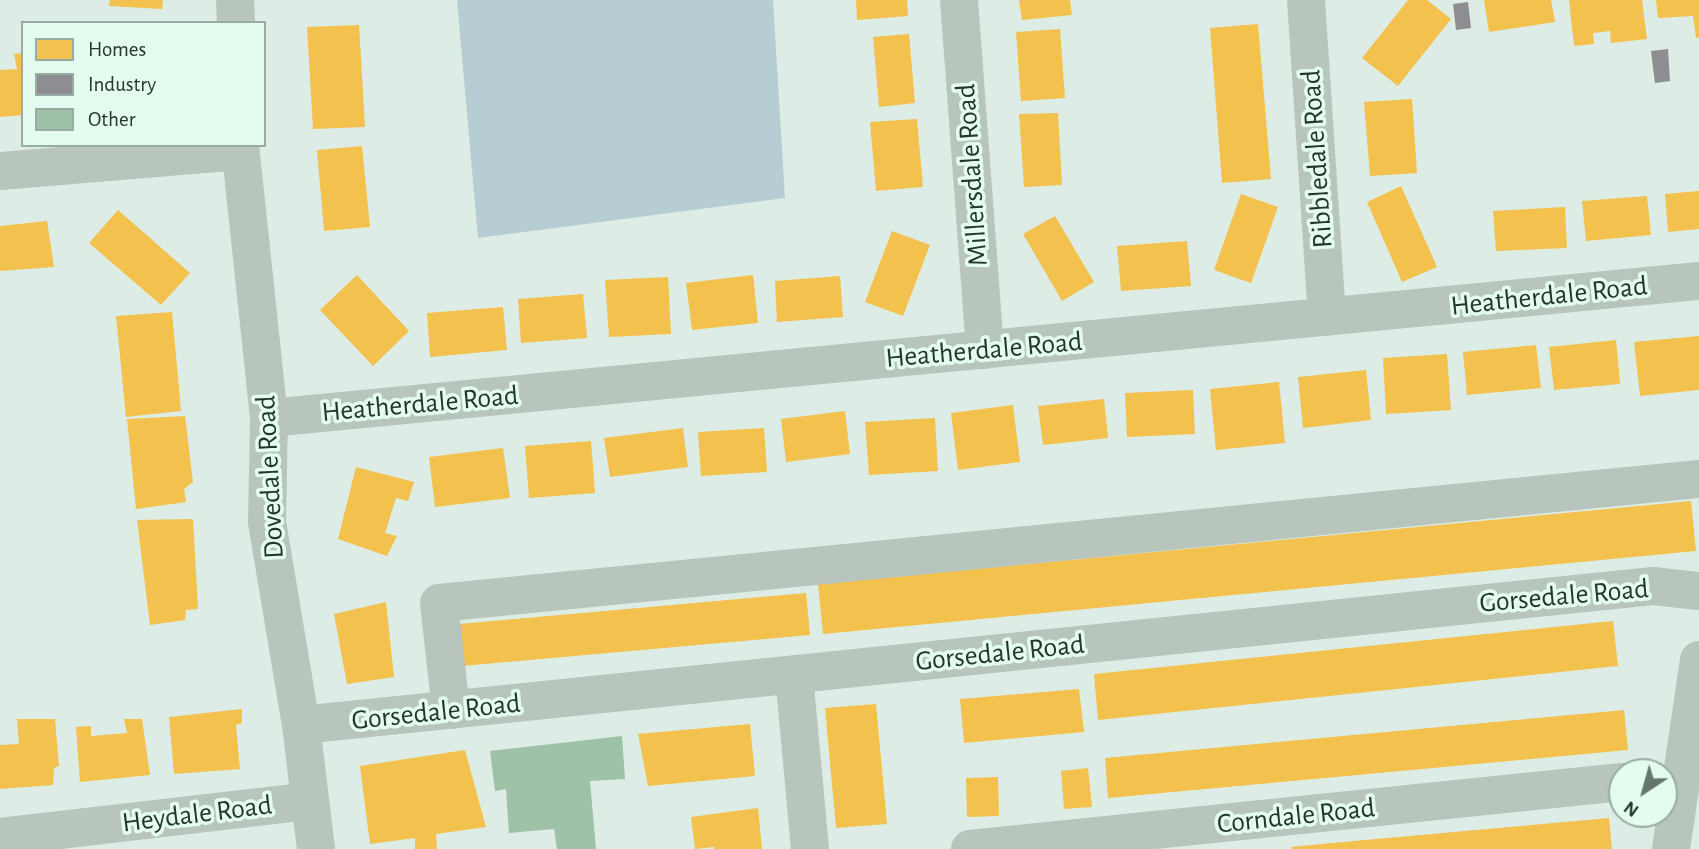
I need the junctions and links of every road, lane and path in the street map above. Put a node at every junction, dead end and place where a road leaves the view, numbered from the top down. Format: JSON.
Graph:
{"nodes":[{"id":1,"x":235,"y":0,"type":"edge"},
{"id":2,"x":959,"y":0,"type":"edge"},
{"id":3,"x":1306,"y":0,"type":"edge"},
{"id":4,"x":236,"y":21,"type":"edge"},
{"id":5,"x":240,"y":148,"type":"edge"},
{"id":6,"x":0,"y":171,"type":"edge"},
{"id":7,"x":1699,"y":281,"type":"edge"},
{"id":8,"x":1327,"y":317,"type":"junction"},
{"id":9,"x":985,"y":350,"type":"junction"},
{"id":10,"x":269,"y":418,"type":"junction"},
{"id":11,"x":1699,"y":480,"type":"edge"},
{"id":12,"x":1699,"y":591,"type":"edge"},
{"id":13,"x":1699,"y":660,"type":"edge"},
{"id":14,"x":794,"y":675,"type":"junction"},
{"id":15,"x":451,"y":710,"type":"junction"},
{"id":16,"x":301,"y":725,"type":"junction"},
{"id":17,"x":1677,"y":758,"type":"edge"},
{"id":18,"x":1608,"y":783,"type":"edge"},
{"id":19,"x":310,"y":801,"type":"junction"},
{"id":20,"x":1672,"y":828,"type":"edge"},
{"id":21,"x":0,"y":837,"type":"edge"},
{"id":22,"x":316,"y":849,"type":"edge"},
{"id":23,"x":810,"y":849,"type":"edge"},
{"id":24,"x":970,"y":849,"type":"edge"},
{"id":25,"x":1671,"y":849,"type":"edge"}],
"edges":[{"from":1,"to":4,"type":"street"},
{"from":2,"to":9,"type":"street","name":"Millersdale Road"},
{"from":3,"to":8,"type":"street","name":"Ribbledale Road"},
{"from":5,"to":6,"type":"street"},
{"from":5,"to":10,"type":"street","name":"Dovedale Road"},
{"from":7,"to":8,"type":"street","name":"Heatherdale Road"},
{"from":8,"to":9,"type":"street","name":"Heatherdale Road"},
{"from":9,"to":10,"type":"street","name":"Heatherdale Road"},
{"from":10,"to":16,"type":"street","name":"Dovedale Road"},
{"from":11,"to":15,"type":"street"},
{"from":12,"to":14,"type":"street","name":"Gorsedale Road"},
{"from":13,"to":17,"type":"street"},
{"from":14,"to":15,"type":"street","name":"Gorsedale Road"},
{"from":14,"to":23,"type":"street"},
{"from":15,"to":16,"type":"street","name":"Gorsedale Road"},
{"from":16,"to":19,"type":"street","name":"Dovedale Road"},
{"from":18,"to":24,"type":"street","name":"Corndale Road"},
{"from":19,"to":21,"type":"street","name":"Heydale Road"},
{"from":19,"to":22,"type":"street","name":"Dovedale Road"},
{"from":20,"to":25,"type":"street"}]}
